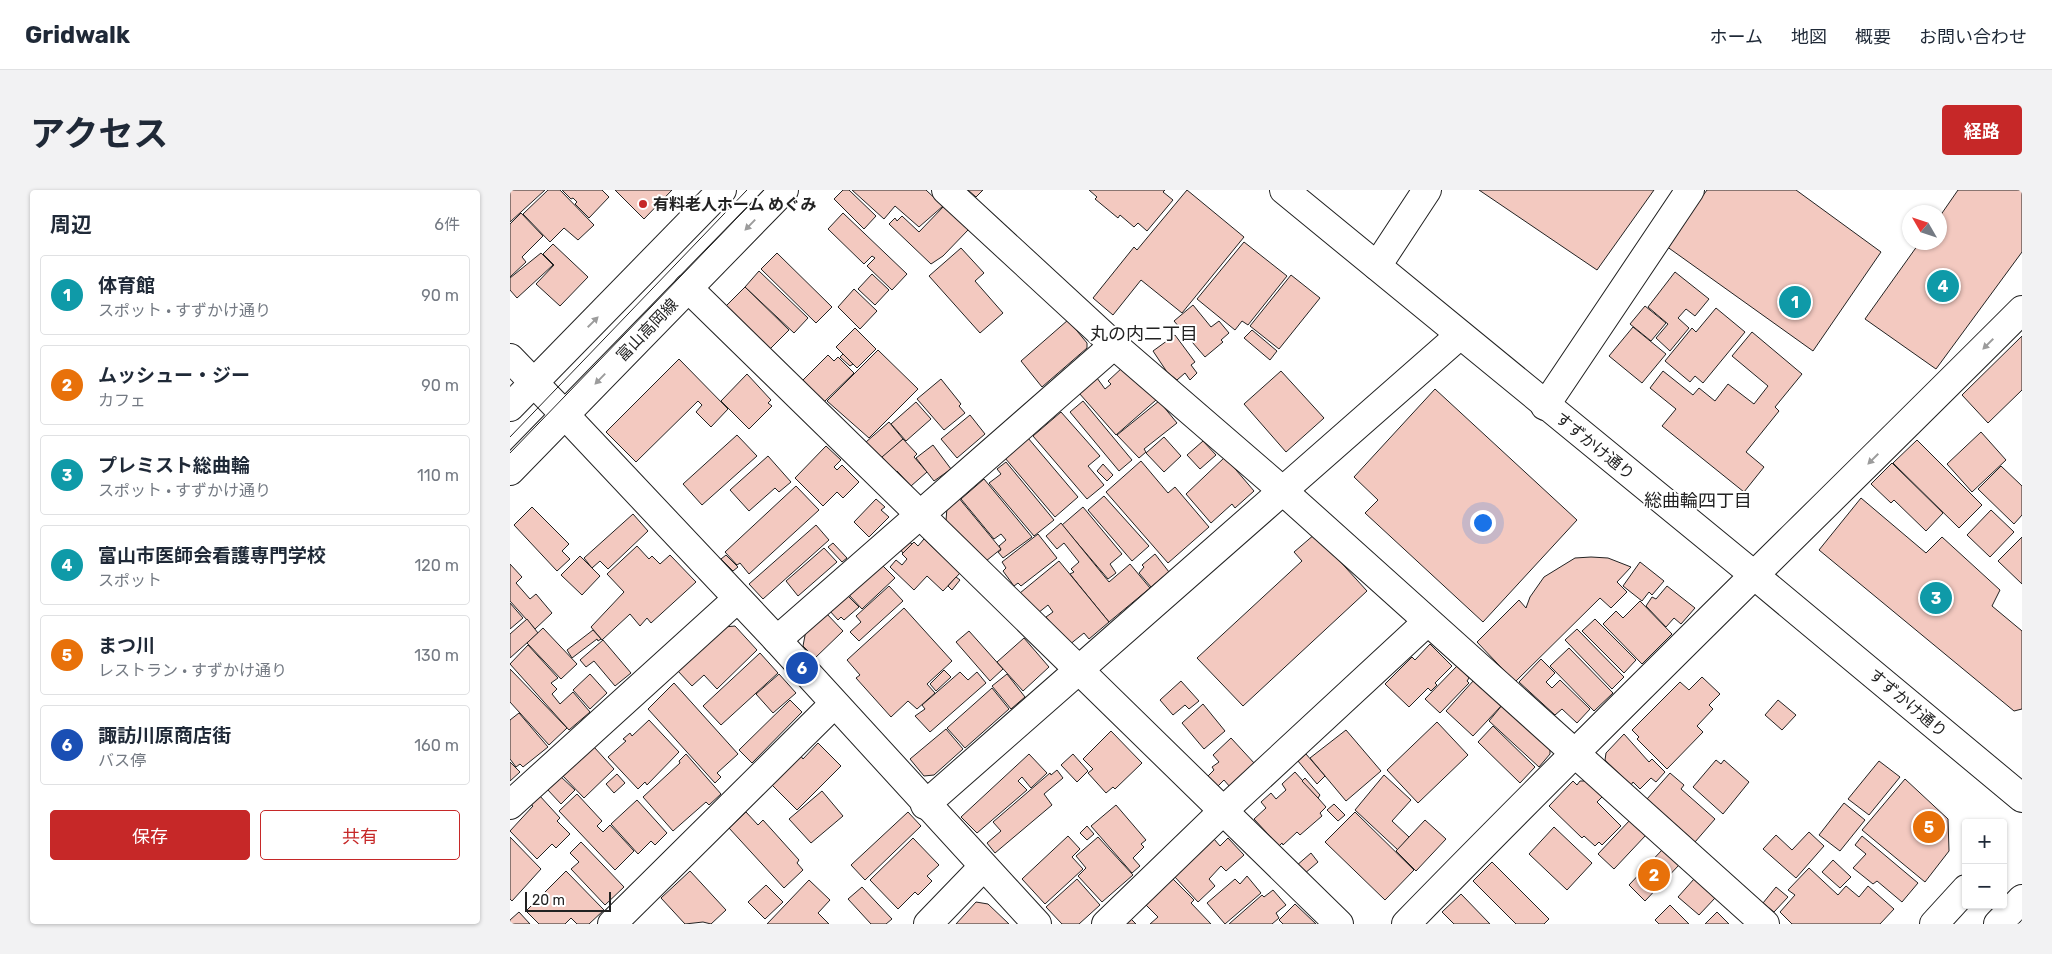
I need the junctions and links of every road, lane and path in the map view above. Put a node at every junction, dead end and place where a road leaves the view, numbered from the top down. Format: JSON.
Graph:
{"nodes":[{"id":1,"x":722,"y":190,"type":"edge"},
{"id":2,"x":784,"y":190,"type":"edge"},
{"id":3,"x":946,"y":190,"type":"edge"},
{"id":4,"x":1284,"y":190,"type":"edge"},
{"id":5,"x":1427,"y":190,"type":"edge"},
{"id":6,"x":1690,"y":190,"type":"edge"},
{"id":7,"x":1377,"y":266,"type":"junction"},
{"id":8,"x":688,"y":288,"type":"junction"},
{"id":9,"x":2022,"y":310,"type":"edge"},
{"id":10,"x":1460,"y":335,"type":"junction"},
{"id":11,"x":1114,"y":345,"type":"junction"},
{"id":12,"x":510,"y":358,"type":"edge"},
{"id":13,"x":534,"y":382,"type":"junction"},
{"id":14,"x":1546,"y":406,"type":"junction"},
{"id":15,"x":510,"y":407,"type":"edge"},
{"id":16,"x":565,"y":415,"type":"junction"},
{"id":17,"x":510,"y":471,"type":"edge"},
{"id":18,"x":1283,"y":491,"type":"junction"},
{"id":19,"x":920,"y":514,"type":"junction"},
{"id":20,"x":1754,"y":575,"type":"junction"},
{"id":21,"x":737,"y":599,"type":"junction"},
{"id":22,"x":1427,"y":622,"type":"junction"},
{"id":23,"x":776,"y":640,"type":"junction"},
{"id":24,"x":1079,"y":669,"type":"junction"},
{"id":25,"x":834,"y":704,"type":"junction"},
{"id":26,"x":1575,"y":751,"type":"junction"},
{"id":27,"x":2022,"y":798,"type":"edge"},
{"id":28,"x":510,"y":805,"type":"edge"},
{"id":29,"x":925,"y":805,"type":"junction"},
{"id":30,"x":1223,"y":811,"type":"junction"},
{"id":31,"x":983,"y":867,"type":"junction"},
{"id":32,"x":1962,"y":893,"type":"edge"},
{"id":33,"x":612,"y":924,"type":"edge"},
{"id":34,"x":928,"y":924,"type":"edge"},
{"id":35,"x":1037,"y":924,"type":"edge"},
{"id":36,"x":1106,"y":924,"type":"edge"},
{"id":37,"x":1339,"y":924,"type":"edge"},
{"id":38,"x":1406,"y":924,"type":"edge"},
{"id":39,"x":1765,"y":924,"type":"edge"},
{"id":40,"x":1934,"y":924,"type":"edge"}],
"edges":[{"from":13,"to":1,"type":"street","one_way":true},
{"from":2,"to":8,"type":"street","name":"富山高岡線","one_way":true},
{"from":3,"to":11,"type":"street"},
{"from":4,"to":7,"type":"street","name":"すずかけ通り"},
{"from":5,"to":7,"type":"street"},
{"from":6,"to":14,"type":"street"},
{"from":7,"to":10,"type":"street","name":"すずかけ通り"},
{"from":8,"to":16,"type":"street","name":"富山高岡線","one_way":true},
{"from":8,"to":19,"type":"street"},
{"from":9,"to":20,"type":"street","one_way":true},
{"from":10,"to":14,"type":"street","name":"すずかけ通り"},
{"from":10,"to":18,"type":"street"},
{"from":11,"to":18,"type":"street"},
{"from":11,"to":19,"type":"street"},
{"from":12,"to":13,"type":"street"},
{"from":13,"to":15,"type":"street"},
{"from":13,"to":16,"type":"street"},
{"from":14,"to":20,"type":"street","name":"すずかけ通り"},
{"from":16,"to":17,"type":"street","name":"富山高岡線"},
{"from":16,"to":21,"type":"street"},
{"from":18,"to":22,"type":"street"},
{"from":18,"to":24,"type":"street"},
{"from":19,"to":23,"type":"street"},
{"from":19,"to":24,"type":"street"},
{"from":20,"to":26,"type":"street"},
{"from":20,"to":27,"type":"street","name":"すずかけ通り"},
{"from":21,"to":23,"type":"street"},
{"from":21,"to":28,"type":"street"},
{"from":22,"to":26,"type":"street"},
{"from":22,"to":30,"type":"street"},
{"from":23,"to":25,"type":"street"},
{"from":24,"to":29,"type":"street"},
{"from":24,"to":30,"type":"street"},
{"from":25,"to":29,"type":"street"},
{"from":25,"to":33,"type":"street"},
{"from":26,"to":38,"type":"street"},
{"from":26,"to":39,"type":"street"},
{"from":29,"to":31,"type":"street"},
{"from":30,"to":36,"type":"street"},
{"from":30,"to":37,"type":"street"},
{"from":31,"to":34,"type":"street"},
{"from":31,"to":35,"type":"street"},
{"from":32,"to":40,"type":"street"}]}
